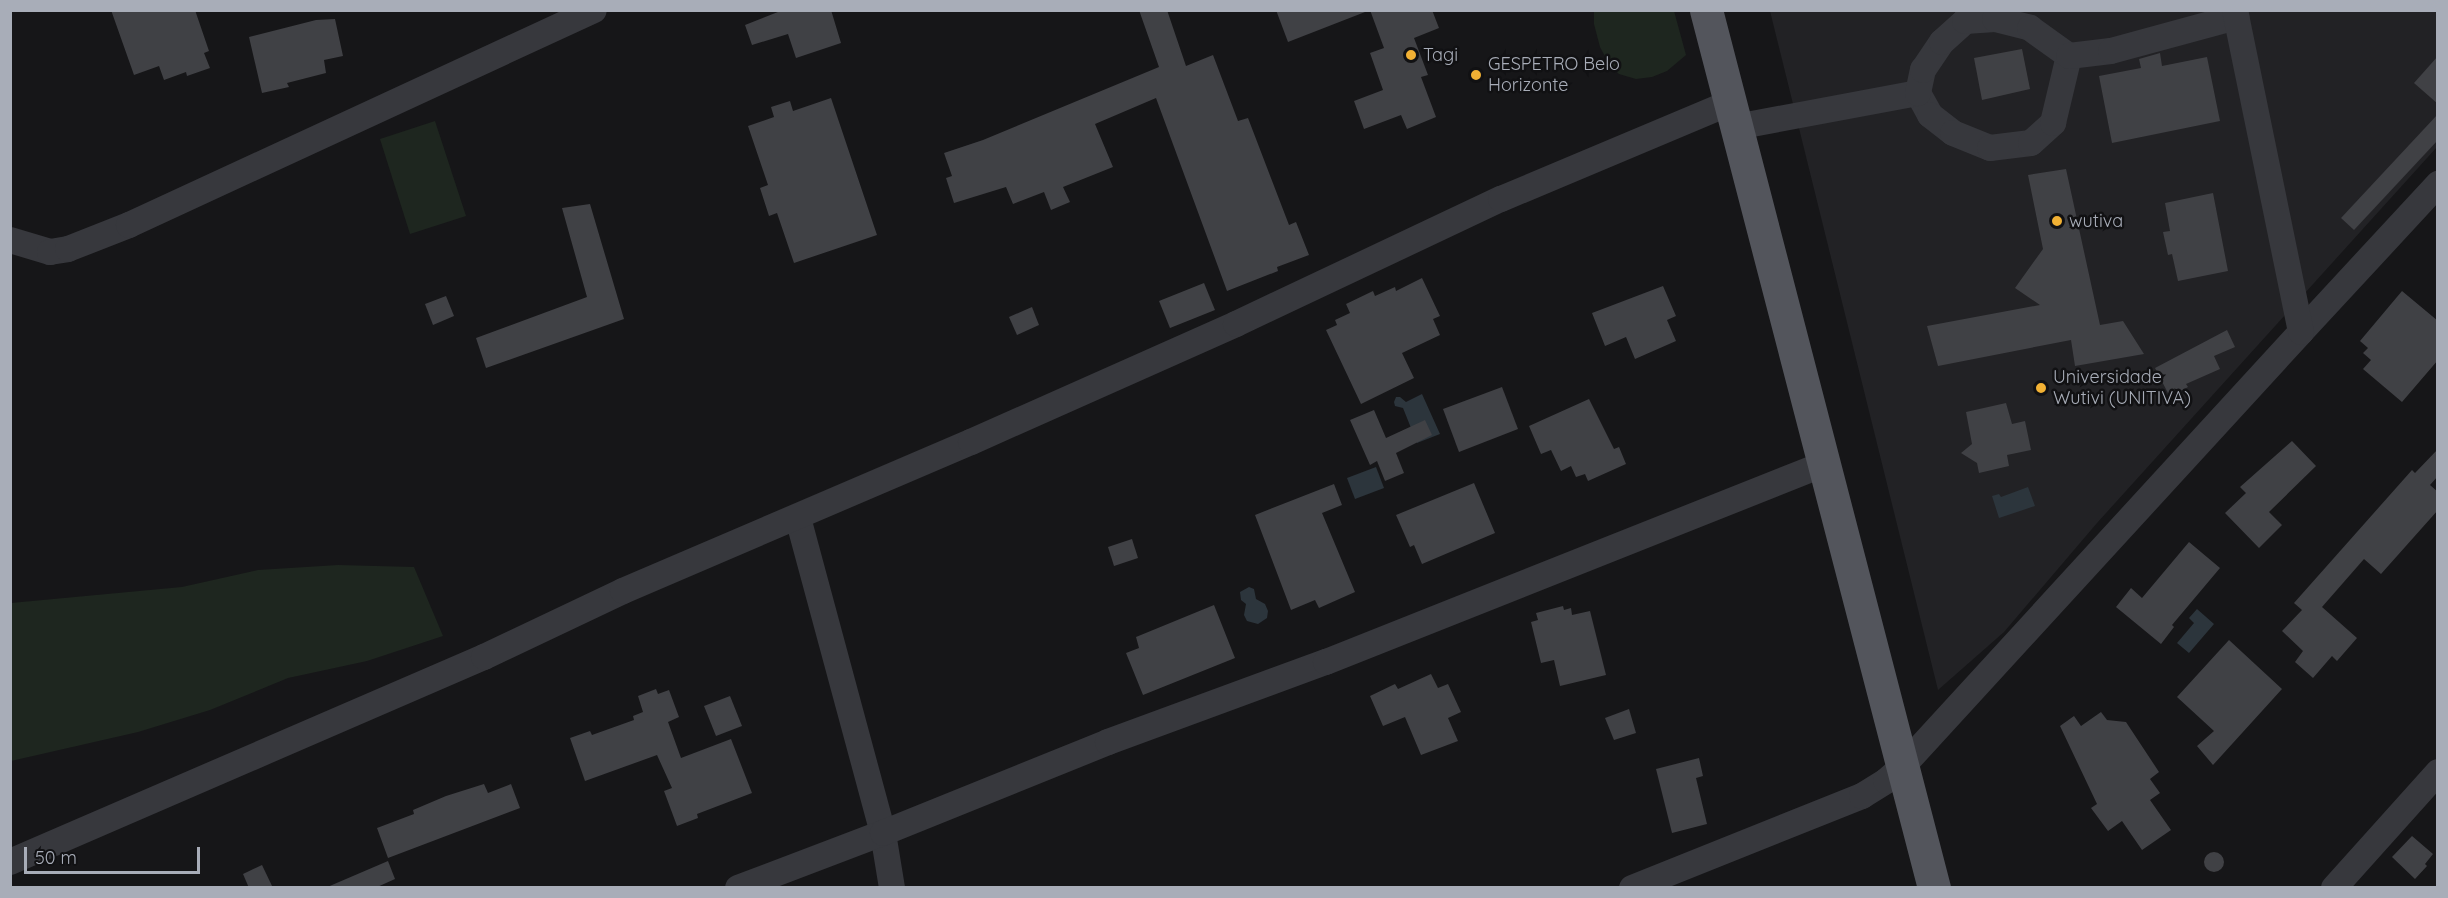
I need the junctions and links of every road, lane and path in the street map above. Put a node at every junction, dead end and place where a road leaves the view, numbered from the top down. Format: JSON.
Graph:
{"nodes":[{"id":1,"x":594,"y":10,"type":"edge"},
{"id":2,"x":1706,"y":10,"type":"edge"},
{"id":3,"x":2236,"y":14,"type":"edge"},
{"id":4,"x":2069,"y":56,"type":"junction"},
{"id":5,"x":1918,"y":93,"type":"junction"},
{"id":6,"x":1732,"y":115,"type":"junction"},
{"id":7,"x":2438,"y":184,"type":"edge"},
{"id":8,"x":10,"y":240,"type":"edge"},
{"id":9,"x":2301,"y":332,"type":"junction"},
{"id":10,"x":1824,"y":464,"type":"junction"},
{"id":11,"x":798,"y":518,"type":"junction"},
{"id":12,"x":1903,"y":766,"type":"junction"},
{"id":13,"x":2438,"y":772,"type":"edge"},
{"id":14,"x":883,"y":833,"type":"junction"},
{"id":15,"x":10,"y":862,"type":"edge"},
{"id":16,"x":738,"y":888,"type":"edge"},
{"id":17,"x":891,"y":888,"type":"edge"},
{"id":18,"x":1632,"y":888,"type":"edge"},
{"id":19,"x":1934,"y":888,"type":"edge"},
{"id":20,"x":2334,"y":888,"type":"edge"}],
"edges":[{"from":1,"to":8,"type":"street"},
{"from":2,"to":6,"type":"main road"},
{"from":3,"to":4,"type":"street"},
{"from":3,"to":9,"type":"street"},
{"from":4,"to":5,"type":"street"},
{"from":4,"to":5,"type":"street"},
{"from":5,"to":6,"type":"street"},
{"from":6,"to":10,"type":"main road"},
{"from":6,"to":11,"type":"street"},
{"from":7,"to":9,"type":"street"},
{"from":9,"to":12,"type":"street"},
{"from":10,"to":12,"type":"main road"},
{"from":10,"to":14,"type":"street"},
{"from":11,"to":14,"type":"street"},
{"from":11,"to":15,"type":"street"},
{"from":12,"to":18,"type":"street"},
{"from":12,"to":19,"type":"main road"},
{"from":13,"to":20,"type":"street"},
{"from":14,"to":16,"type":"street"},
{"from":14,"to":17,"type":"street"}]}
